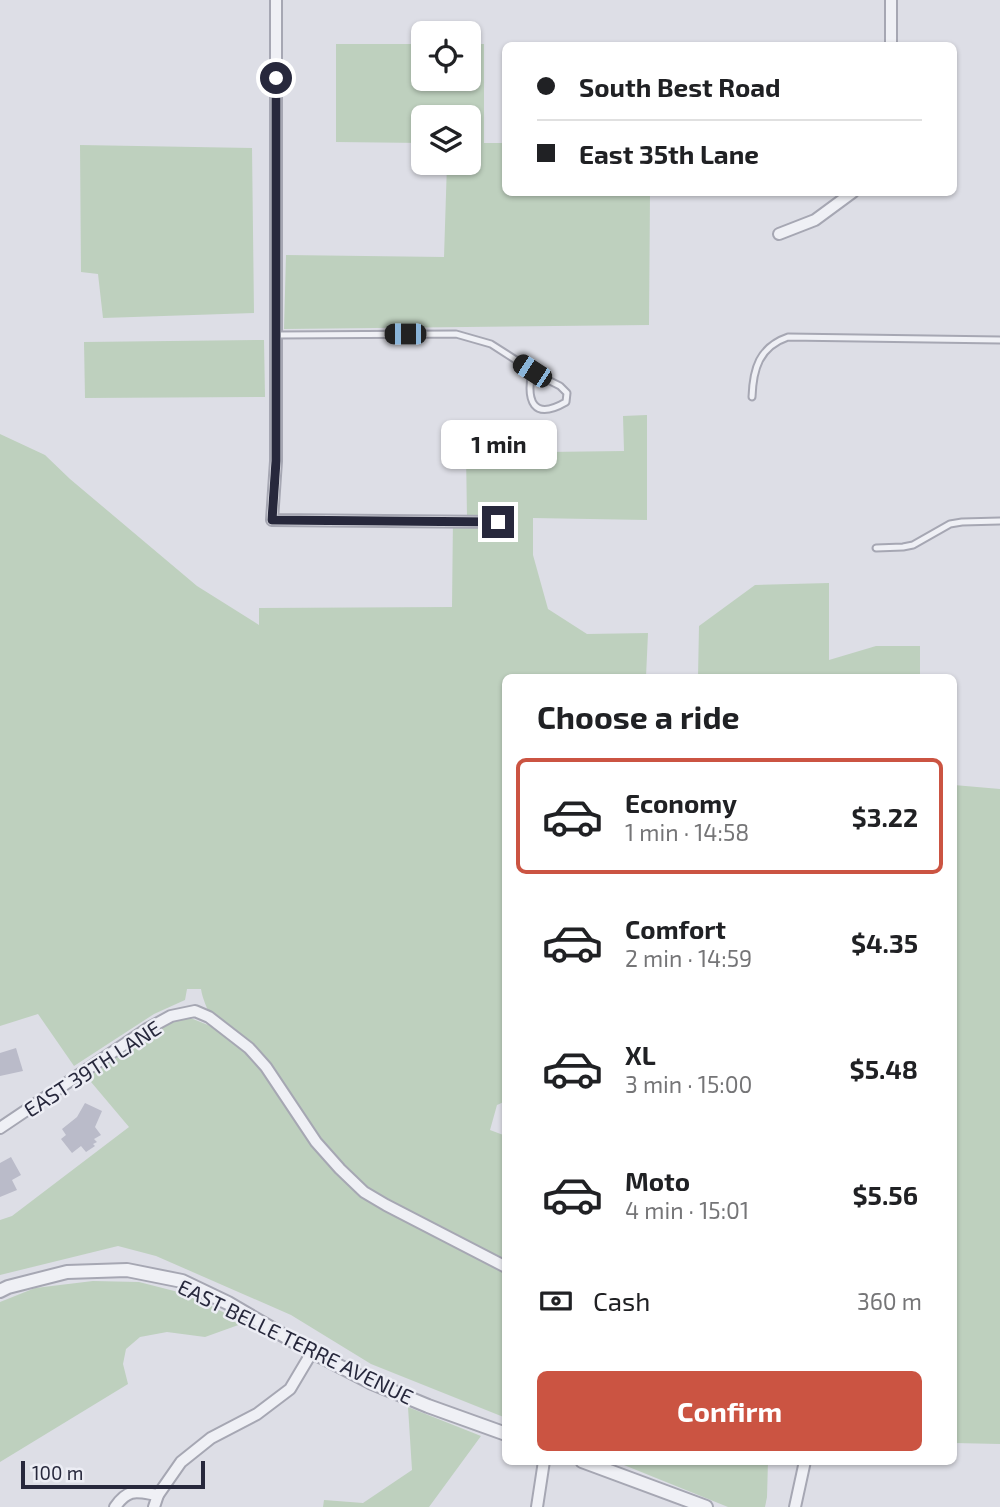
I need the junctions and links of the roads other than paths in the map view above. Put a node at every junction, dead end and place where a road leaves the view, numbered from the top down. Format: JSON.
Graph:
{"nodes":[{"id":1,"x":276,"y":0,"type":"edge"},
{"id":2,"x":891,"y":0,"type":"edge"},
{"id":3,"x":891,"y":42,"type":"edge"},
{"id":4,"x":848,"y":196,"type":"edge"},
{"id":5,"x":779,"y":234,"type":"dead end"},
{"id":6,"x":276,"y":335,"type":"junction"},
{"id":7,"x":1000,"y":340,"type":"edge"},
{"id":8,"x":532,"y":371,"type":"junction"},
{"id":9,"x":752,"y":397,"type":"dead end"},
{"id":10,"x":1000,"y":521,"type":"edge"},
{"id":11,"x":498,"y":522,"type":"dead end"},
{"id":12,"x":876,"y":548,"type":"dead end"},
{"id":13,"x":0,"y":1128,"type":"edge"},
{"id":14,"x":502,"y":1265,"type":"edge"},
{"id":15,"x":0,"y":1291,"type":"edge"},
{"id":16,"x":312,"y":1352,"type":"junction"},
{"id":17,"x":502,"y":1433,"type":"edge"},
{"id":18,"x":543,"y":1465,"type":"edge"},
{"id":19,"x":593,"y":1465,"type":"edge"},
{"id":20,"x":804,"y":1465,"type":"edge"},
{"id":21,"x":158,"y":1495,"type":"junction"},
{"id":22,"x":115,"y":1507,"type":"edge"},
{"id":23,"x":154,"y":1507,"type":"edge"},
{"id":24,"x":537,"y":1507,"type":"edge"},
{"id":25,"x":706,"y":1507,"type":"edge"},
{"id":26,"x":794,"y":1507,"type":"edge"}],
"edges":[{"from":1,"to":6,"type":"street"},
{"from":2,"to":3,"type":"street"},
{"from":4,"to":5,"type":"street"},
{"from":6,"to":8,"type":"lane"},
{"from":6,"to":11,"type":"street"},
{"from":7,"to":9,"type":"lane"},
{"from":8,"to":8,"type":"lane"},
{"from":10,"to":12,"type":"lane"},
{"from":13,"to":14,"type":"street","name":"EAST 39TH LANE"},
{"from":15,"to":16,"type":"street","name":"EAST BELLE TERRE AVENUE"},
{"from":16,"to":17,"type":"street","name":"EAST BELLE TERRE AVENUE"},
{"from":16,"to":21,"type":"street"},
{"from":18,"to":24,"type":"street"},
{"from":19,"to":25,"type":"street"},
{"from":20,"to":26,"type":"street"},
{"from":21,"to":22,"type":"street"},
{"from":21,"to":23,"type":"street"}]}
